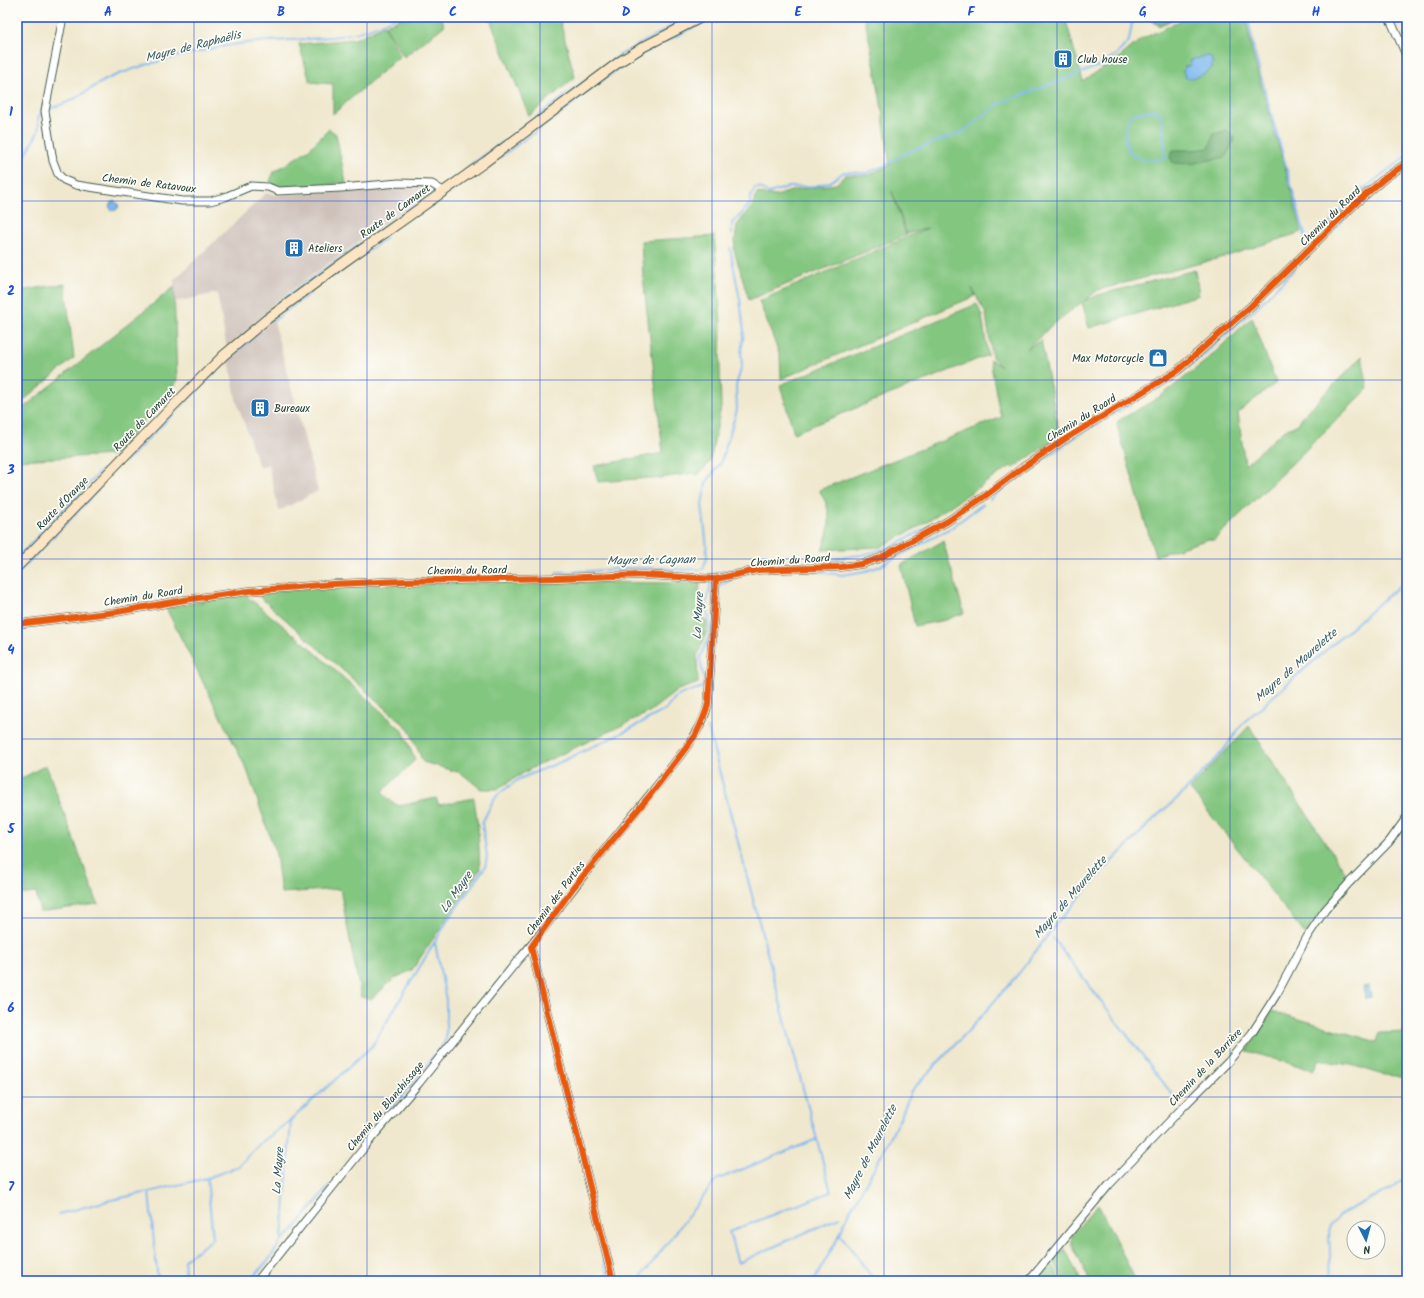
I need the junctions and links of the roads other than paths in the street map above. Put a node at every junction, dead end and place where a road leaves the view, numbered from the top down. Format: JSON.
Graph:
{"nodes":[{"id":1,"x":62,"y":17,"type":"edge"},
{"id":2,"x":702,"y":17,"type":"edge"},
{"id":3,"x":1389,"y":17,"type":"edge"},
{"id":4,"x":1407,"y":57,"type":"edge"},
{"id":5,"x":1407,"y":163,"type":"edge"},
{"id":6,"x":443,"y":191,"type":"junction"},
{"id":7,"x":108,"y":472,"type":"joint"},
{"id":8,"x":17,"y":567,"type":"edge"},
{"id":9,"x":716,"y":578,"type":"junction"},
{"id":10,"x":17,"y":624,"type":"edge"},
{"id":11,"x":1407,"y":817,"type":"edge"},
{"id":12,"x":531,"y":947,"type":"junction"},
{"id":13,"x":257,"y":1281,"type":"edge"},
{"id":14,"x":613,"y":1281,"type":"edge"},
{"id":15,"x":1029,"y":1281,"type":"edge"}],
"edges":[{"from":1,"to":6,"type":"street","name":"Chemin de Ratavoux"},
{"from":2,"to":6,"type":"main road","name":"Route de Camaret"},
{"from":3,"to":4,"type":"street"},
{"from":5,"to":9,"type":"street","name":"Chemin du Roard"},
{"from":6,"to":7,"type":"main road","name":"Route de Camaret"},
{"from":7,"to":8,"type":"main road","name":"Route d'Orange"},
{"from":9,"to":10,"type":"street","name":"Chemin du Roard"},
{"from":9,"to":12,"type":"street","name":"Chemin des Parties"},
{"from":11,"to":15,"type":"street","name":"Chemin de la Barrière"},
{"from":12,"to":13,"type":"street","name":"Chemin du Blanchissage"},
{"from":12,"to":14,"type":"street","name":"Chemin des Parties"}]}
